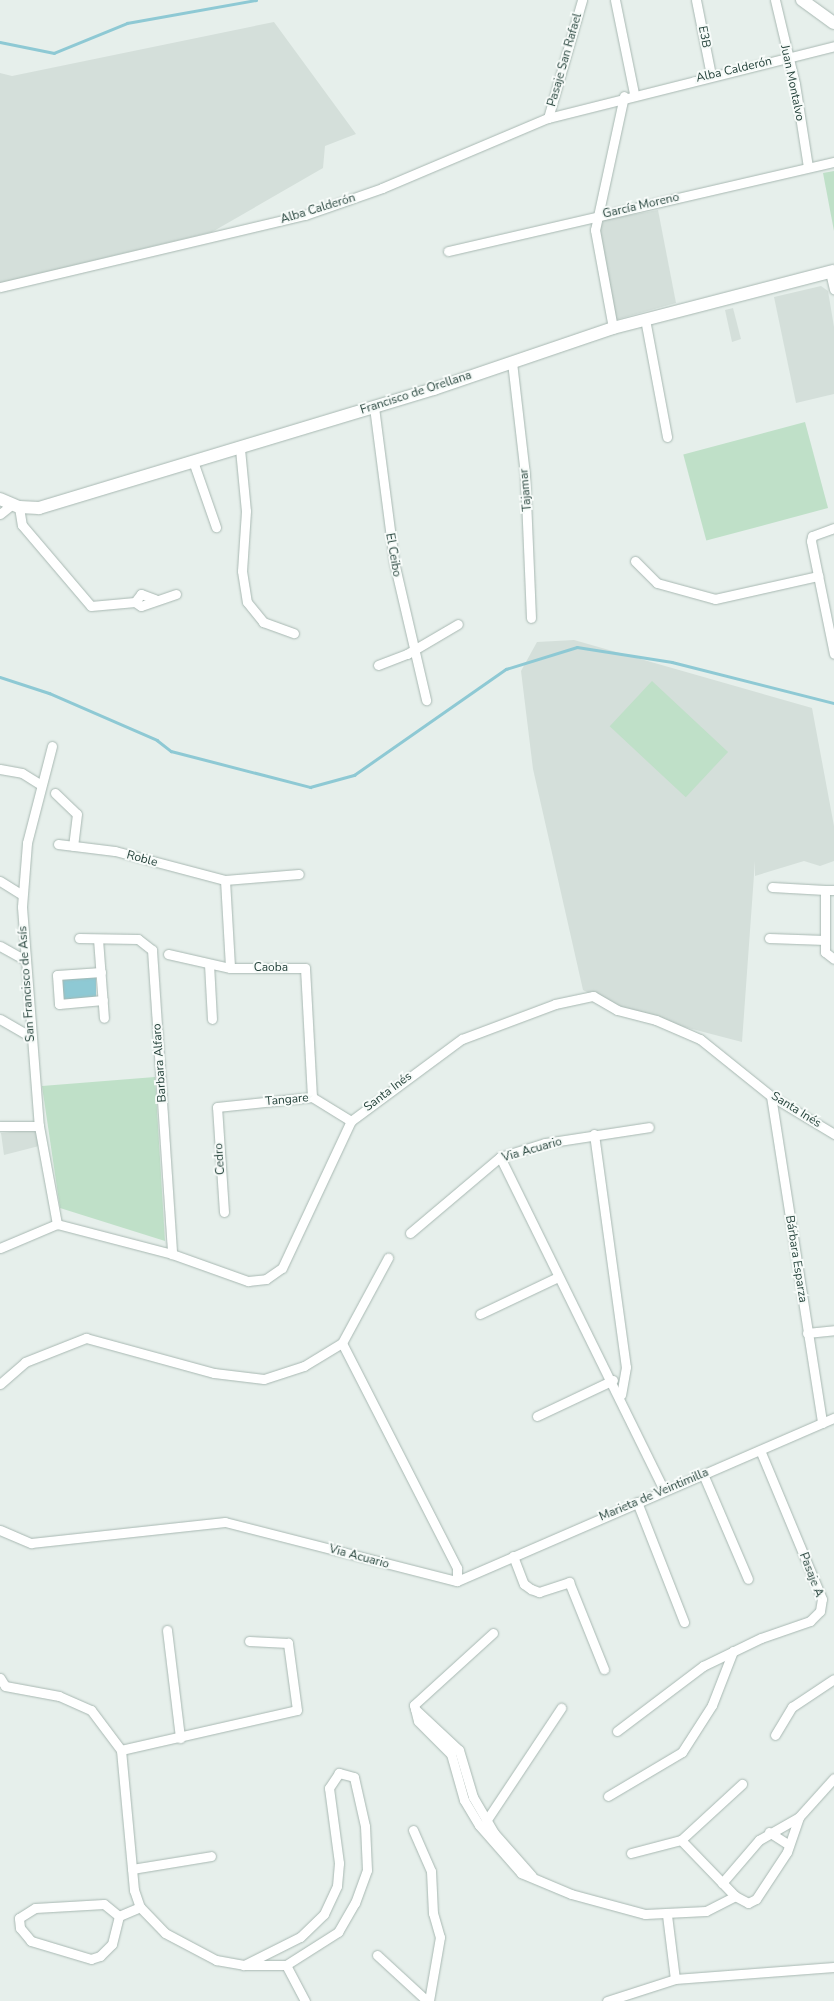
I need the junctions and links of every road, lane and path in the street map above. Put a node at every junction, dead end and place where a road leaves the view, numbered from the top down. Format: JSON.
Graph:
{"nodes":[{"id":1,"x":579,"y":0,"type":"edge"},
{"id":2,"x":615,"y":0,"type":"edge"},
{"id":3,"x":696,"y":0,"type":"edge"},
{"id":4,"x":775,"y":0,"type":"edge"},
{"id":5,"x":802,"y":0,"type":"edge"},
{"id":6,"x":834,"y":23,"type":"edge"},
{"id":7,"x":834,"y":46,"type":"edge"},
{"id":8,"x":787,"y":57,"type":"junction"},
{"id":9,"x":711,"y":75,"type":"junction"},
{"id":10,"x":629,"y":94,"type":"junction"},
{"id":11,"x":548,"y":118,"type":"junction"},
{"id":12,"x":834,"y":162,"type":"edge"},
{"id":13,"x":808,"y":167,"type":"junction"},
{"id":14,"x":600,"y":215,"type":"junction"},
{"id":15,"x":448,"y":251,"type":"dead end"},
{"id":16,"x":832,"y":272,"type":"edge"},
{"id":17,"x":0,"y":287,"type":"edge"},
{"id":18,"x":834,"y":290,"type":"edge"},
{"id":19,"x":645,"y":320,"type":"junction"},
{"id":20,"x":613,"y":328,"type":"junction"},
{"id":21,"x":512,"y":362,"type":"junction"},
{"id":22,"x":374,"y":407,"type":"junction"},
{"id":23,"x":667,"y":437,"type":"dead end"},
{"id":24,"x":240,"y":449,"type":"junction"},
{"id":25,"x":194,"y":464,"type":"junction"},
{"id":26,"x":10,"y":504,"type":"edge"},
{"id":27,"x":0,"y":514,"type":"edge"},
{"id":28,"x":216,"y":527,"type":"dead end"},
{"id":29,"x":834,"y":528,"type":"edge"},
{"id":30,"x":635,"y":561,"type":"dead end"},
{"id":31,"x":818,"y":576,"type":"junction"},
{"id":32,"x":176,"y":594,"type":"dead end"},
{"id":33,"x":531,"y":618,"type":"dead end"},
{"id":34,"x":458,"y":624,"type":"dead end"},
{"id":35,"x":294,"y":633,"type":"dead end"},
{"id":36,"x":415,"y":650,"type":"junction"},
{"id":37,"x":834,"y":654,"type":"edge"},
{"id":38,"x":378,"y":665,"type":"dead end"},
{"id":39,"x":426,"y":700,"type":"dead end"},
{"id":40,"x":52,"y":746,"type":"dead end"},
{"id":41,"x":0,"y":769,"type":"edge"},
{"id":42,"x":41,"y":784,"type":"junction"},
{"id":43,"x":56,"y":793,"type":"dead end"},
{"id":44,"x":58,"y":844,"type":"dead end"},
{"id":45,"x":73,"y":846,"type":"junction"},
{"id":46,"x":299,"y":874,"type":"dead end"},
{"id":47,"x":225,"y":880,"type":"junction"},
{"id":48,"x":0,"y":882,"type":"edge"},
{"id":49,"x":772,"y":887,"type":"dead end"},
{"id":50,"x":829,"y":890,"type":"edge"},
{"id":51,"x":22,"y":895,"type":"junction"},
{"id":52,"x":79,"y":938,"type":"dead end"},
{"id":53,"x":98,"y":938,"type":"junction"},
{"id":54,"x":769,"y":938,"type":"dead end"},
{"id":55,"x":825,"y":940,"type":"junction"},
{"id":56,"x":0,"y":946,"type":"edge"},
{"id":57,"x":168,"y":954,"type":"dead end"},
{"id":58,"x":24,"y":959,"type":"junction"},
{"id":59,"x":834,"y":959,"type":"edge"},
{"id":60,"x":210,"y":964,"type":"junction"},
{"id":61,"x":230,"y":968,"type":"junction"},
{"id":62,"x":101,"y":972,"type":"junction"},
{"id":63,"x":103,"y":1000,"type":"junction"},
{"id":64,"x":104,"y":1018,"type":"dead end"},
{"id":65,"x":0,"y":1019,"type":"edge"},
{"id":66,"x":212,"y":1019,"type":"dead end"},
{"id":67,"x":31,"y":1037,"type":"junction"},
{"id":68,"x":771,"y":1096,"type":"junction"},
{"id":69,"x":312,"y":1097,"type":"junction"},
{"id":70,"x":216,"y":1107,"type":"joint"},
{"id":71,"x":351,"y":1120,"type":"junction"},
{"id":72,"x":0,"y":1126,"type":"edge"},
{"id":73,"x":39,"y":1126,"type":"junction"},
{"id":74,"x":649,"y":1127,"type":"dead end"},
{"id":75,"x":594,"y":1134,"type":"junction"},
{"id":76,"x":834,"y":1134,"type":"edge"},
{"id":77,"x":500,"y":1157,"type":"junction"},
{"id":78,"x":224,"y":1212,"type":"dead end"},
{"id":79,"x":58,"y":1224,"type":"junction"},
{"id":80,"x":410,"y":1233,"type":"dead end"},
{"id":81,"x":0,"y":1248,"type":"edge"},
{"id":82,"x":172,"y":1254,"type":"junction"},
{"id":83,"x":388,"y":1258,"type":"dead end"},
{"id":84,"x":558,"y":1277,"type":"junction"},
{"id":85,"x":480,"y":1314,"type":"dead end"},
{"id":86,"x":834,"y":1330,"type":"edge"},
{"id":87,"x":807,"y":1333,"type":"junction"},
{"id":88,"x":342,"y":1342,"type":"junction"},
{"id":89,"x":613,"y":1380,"type":"junction"},
{"id":90,"x":0,"y":1384,"type":"edge"},
{"id":91,"x":621,"y":1395,"type":"junction"},
{"id":92,"x":537,"y":1416,"type":"dead end"},
{"id":93,"x":834,"y":1418,"type":"edge"},
{"id":94,"x":822,"y":1423,"type":"junction"},
{"id":95,"x":760,"y":1450,"type":"junction"},
{"id":96,"x":703,"y":1474,"type":"junction"},
{"id":97,"x":664,"y":1490,"type":"junction"},
{"id":98,"x":637,"y":1502,"type":"junction"},
{"id":99,"x":0,"y":1530,"type":"edge"},
{"id":100,"x":514,"y":1556,"type":"junction"},
{"id":101,"x":748,"y":1578,"type":"dead end"},
{"id":102,"x":457,"y":1581,"type":"junction"},
{"id":103,"x":684,"y":1622,"type":"dead end"},
{"id":104,"x":167,"y":1630,"type":"dead end"},
{"id":105,"x":493,"y":1633,"type":"dead end"},
{"id":106,"x":249,"y":1641,"type":"dead end"},
{"id":107,"x":733,"y":1651,"type":"junction"},
{"id":108,"x":604,"y":1669,"type":"dead end"},
{"id":109,"x":0,"y":1678,"type":"edge"},
{"id":110,"x":834,"y":1679,"type":"edge"},
{"id":111,"x":3,"y":1689,"type":"edge"},
{"id":112,"x":561,"y":1708,"type":"dead end"},
{"id":113,"x":415,"y":1709,"type":"junction"},
{"id":114,"x":617,"y":1730,"type":"dead end"},
{"id":115,"x":775,"y":1735,"type":"dead end"},
{"id":116,"x":180,"y":1738,"type":"junction"},
{"id":117,"x":120,"y":1750,"type":"junction"},
{"id":118,"x":834,"y":1778,"type":"edge"},
{"id":119,"x":742,"y":1784,"type":"dead end"},
{"id":120,"x":608,"y":1796,"type":"dead end"},
{"id":121,"x":799,"y":1817,"type":"junction"},
{"id":122,"x":486,"y":1821,"type":"junction"},
{"id":123,"x":413,"y":1830,"type":"dead end"},
{"id":124,"x":768,"y":1832,"type":"junction"},
{"id":125,"x":682,"y":1840,"type":"junction"},
{"id":126,"x":789,"y":1845,"type":"junction"},
{"id":127,"x":631,"y":1853,"type":"dead end"},
{"id":128,"x":211,"y":1856,"type":"dead end"},
{"id":129,"x":132,"y":1869,"type":"junction"},
{"id":130,"x":532,"y":1876,"type":"junction"},
{"id":131,"x":722,"y":1883,"type":"junction"},
{"id":132,"x":735,"y":1896,"type":"junction"},
{"id":133,"x":140,"y":1907,"type":"junction"},
{"id":134,"x":667,"y":1915,"type":"junction"},
{"id":135,"x":119,"y":1916,"type":"junction"},
{"id":136,"x":377,"y":1955,"type":"dead end"},
{"id":137,"x":244,"y":1965,"type":"junction"},
{"id":138,"x":286,"y":1965,"type":"junction"},
{"id":139,"x":834,"y":1966,"type":"edge"},
{"id":140,"x":675,"y":1979,"type":"junction"},
{"id":141,"x":304,"y":2001,"type":"edge"},
{"id":142,"x":428,"y":2001,"type":"edge"},
{"id":143,"x":607,"y":2001,"type":"edge"}],
"edges":[{"from":1,"to":11,"type":"street","name":"Pasaje San Rafael"},
{"from":2,"to":10,"type":"street"},
{"from":3,"to":9,"type":"street","name":"E3B"},
{"from":4,"to":8,"type":"street","name":"Juan Montalvo"},
{"from":5,"to":6,"type":"street"},
{"from":7,"to":8,"type":"street","name":"Alba Calderón"},
{"from":8,"to":9,"type":"street","name":"Alba Calderón"},
{"from":8,"to":13,"type":"street","name":"Juan Montalvo"},
{"from":9,"to":10,"type":"street","name":"Alba Calderón"},
{"from":10,"to":11,"type":"street","name":"Alba Calderón"},
{"from":10,"to":14,"type":"street"},
{"from":11,"to":17,"type":"street","name":"Alba Calderón"},
{"from":12,"to":13,"type":"street","name":"García Moreno"},
{"from":13,"to":14,"type":"street","name":"García Moreno"},
{"from":14,"to":15,"type":"street","name":"García Moreno"},
{"from":14,"to":20,"type":"street"},
{"from":16,"to":18,"type":"street"},
{"from":16,"to":19,"type":"street","name":"Francisco de Orellana"},
{"from":19,"to":20,"type":"street","name":"Francisco de Orellana"},
{"from":19,"to":23,"type":"street"},
{"from":20,"to":21,"type":"street","name":"Francisco de Orellana"},
{"from":21,"to":22,"type":"street","name":"Francisco de Orellana"},
{"from":21,"to":33,"type":"street","name":"Tajamar"},
{"from":22,"to":24,"type":"street","name":"Francisco de Orellana"},
{"from":22,"to":36,"type":"street","name":"El Ceibo"},
{"from":24,"to":25,"type":"street","name":"Francisco de Orellana"},
{"from":24,"to":35,"type":"street"},
{"from":25,"to":26,"type":"street","name":"Francisco de Orellana"},
{"from":25,"to":28,"type":"street"},
{"from":26,"to":27,"type":"street"},
{"from":26,"to":32,"type":"street"},
{"from":29,"to":31,"type":"street"},
{"from":30,"to":31,"type":"street"},
{"from":31,"to":37,"type":"street"},
{"from":34,"to":36,"type":"street"},
{"from":36,"to":38,"type":"street"},
{"from":36,"to":39,"type":"street","name":"El Ceibo"},
{"from":40,"to":42,"type":"street","name":"San Francisco de Asís"},
{"from":41,"to":42,"type":"street"},
{"from":42,"to":51,"type":"street","name":"San Francisco de Asís"},
{"from":43,"to":45,"type":"street"},
{"from":44,"to":45,"type":"street","name":"Roble"},
{"from":45,"to":47,"type":"street","name":"Roble"},
{"from":46,"to":47,"type":"street","name":"Roble"},
{"from":47,"to":61,"type":"street"},
{"from":48,"to":51,"type":"street"},
{"from":49,"to":50,"type":"street"},
{"from":50,"to":55,"type":"street"},
{"from":51,"to":58,"type":"street","name":"San Francisco de Asís"},
{"from":52,"to":53,"type":"street","name":"Barbara Alfaro"},
{"from":53,"to":62,"type":"street"},
{"from":53,"to":82,"type":"street","name":"Barbara Alfaro"},
{"from":54,"to":55,"type":"street"},
{"from":55,"to":59,"type":"street"},
{"from":56,"to":58,"type":"street"},
{"from":57,"to":60,"type":"street","name":"Caoba"},
{"from":58,"to":67,"type":"street","name":"San Francisco de Asís"},
{"from":60,"to":61,"type":"street","name":"Caoba"},
{"from":60,"to":66,"type":"street"},
{"from":61,"to":69,"type":"street","name":"Caoba"},
{"from":62,"to":63,"type":"street"},
{"from":62,"to":63,"type":"street"},
{"from":63,"to":64,"type":"street"},
{"from":65,"to":67,"type":"street"},
{"from":67,"to":73,"type":"street","name":"San Francisco de Asís"},
{"from":68,"to":71,"type":"street","name":"Santa Inés"},
{"from":68,"to":76,"type":"street","name":"Santa Inés"},
{"from":68,"to":87,"type":"street","name":"Bárbara Esparza"},
{"from":69,"to":70,"type":"street","name":"Tangare"},
{"from":69,"to":71,"type":"street","name":"Tangare"},
{"from":70,"to":78,"type":"street","name":"Cedro"},
{"from":71,"to":82,"type":"street","name":"Santa Inés"},
{"from":72,"to":73,"type":"street"},
{"from":73,"to":79,"type":"street","name":"San Francisco de Asís"},
{"from":74,"to":75,"type":"street","name":"Via Acuario"},
{"from":75,"to":77,"type":"street","name":"Via Acuario"},
{"from":75,"to":91,"type":"street"},
{"from":77,"to":80,"type":"street","name":"Via Acuario"},
{"from":77,"to":84,"type":"street"},
{"from":79,"to":81,"type":"street"},
{"from":79,"to":82,"type":"street","name":"Santa Inés"},
{"from":83,"to":88,"type":"street"},
{"from":84,"to":85,"type":"street"},
{"from":84,"to":89,"type":"street"},
{"from":86,"to":87,"type":"street"},
{"from":87,"to":94,"type":"street","name":"Bárbara Esparza"},
{"from":88,"to":90,"type":"street"},
{"from":88,"to":102,"type":"street"},
{"from":89,"to":91,"type":"street"},
{"from":89,"to":92,"type":"street"},
{"from":91,"to":97,"type":"street"},
{"from":93,"to":94,"type":"street","name":"Marieta de Veintimilla"},
{"from":94,"to":95,"type":"street","name":"Marieta de Veintimilla"},
{"from":95,"to":96,"type":"street","name":"Marieta de Veintimilla"},
{"from":95,"to":107,"type":"street","name":"Pasaje A"},
{"from":96,"to":97,"type":"street","name":"Marieta de Veintimilla"},
{"from":96,"to":101,"type":"street"},
{"from":97,"to":98,"type":"street","name":"Marieta de Veintimilla"},
{"from":98,"to":100,"type":"street","name":"Marieta de Veintimilla"},
{"from":98,"to":103,"type":"street"},
{"from":99,"to":102,"type":"street","name":"Via Acuario"},
{"from":100,"to":102,"type":"street","name":"Marieta de Veintimilla"},
{"from":100,"to":108,"type":"street"},
{"from":104,"to":116,"type":"street"},
{"from":105,"to":113,"type":"street"},
{"from":106,"to":116,"type":"street"},
{"from":107,"to":114,"type":"street","name":"Pasaje A"},
{"from":107,"to":120,"type":"street"},
{"from":109,"to":111,"type":"street"},
{"from":110,"to":115,"type":"street"},
{"from":111,"to":117,"type":"street"},
{"from":112,"to":122,"type":"street"},
{"from":113,"to":122,"type":"street"},
{"from":113,"to":130,"type":"street"},
{"from":116,"to":117,"type":"street"},
{"from":117,"to":129,"type":"street"},
{"from":118,"to":121,"type":"street"},
{"from":119,"to":125,"type":"street"},
{"from":121,"to":124,"type":"street"},
{"from":121,"to":126,"type":"street"},
{"from":122,"to":130,"type":"street"},
{"from":123,"to":142,"type":"street"},
{"from":124,"to":126,"type":"street"},
{"from":124,"to":131,"type":"street"},
{"from":125,"to":127,"type":"street"},
{"from":125,"to":131,"type":"street"},
{"from":126,"to":132,"type":"street"},
{"from":128,"to":129,"type":"street"},
{"from":129,"to":133,"type":"street"},
{"from":130,"to":134,"type":"street"},
{"from":131,"to":132,"type":"street"},
{"from":132,"to":134,"type":"street"},
{"from":133,"to":135,"type":"street"},
{"from":133,"to":137,"type":"street"},
{"from":134,"to":140,"type":"street"},
{"from":135,"to":135,"type":"street"},
{"from":136,"to":142,"type":"street"},
{"from":137,"to":138,"type":"street"},
{"from":137,"to":138,"type":"street"},
{"from":138,"to":141,"type":"street"},
{"from":139,"to":140,"type":"street"},
{"from":140,"to":143,"type":"street"}]}
